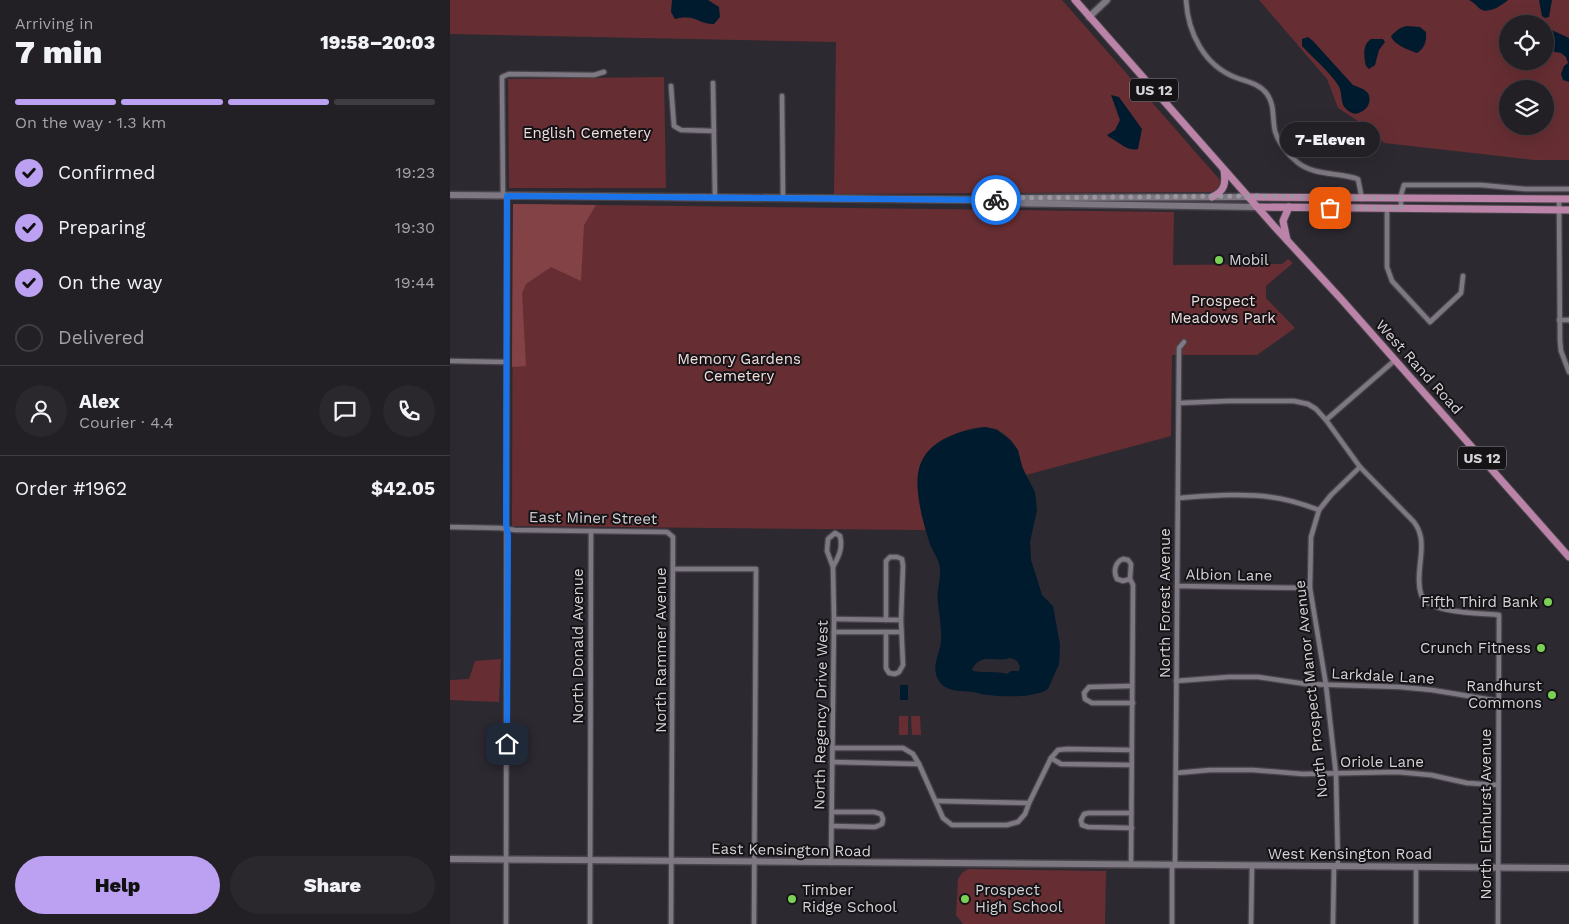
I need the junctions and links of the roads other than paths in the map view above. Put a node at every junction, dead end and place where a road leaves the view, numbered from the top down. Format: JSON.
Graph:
{"nodes":[{"id":1,"x":1074,"y":0,"type":"edge"},
{"id":2,"x":1107,"y":0,"type":"edge"},
{"id":3,"x":1186,"y":0,"type":"edge"},
{"id":4,"x":1089,"y":17,"type":"junction"},
{"id":5,"x":604,"y":72,"type":"dead end"},
{"id":6,"x":713,"y":84,"type":"dead end"},
{"id":7,"x":671,"y":86,"type":"dead end"},
{"id":8,"x":782,"y":96,"type":"dead end"},
{"id":9,"x":714,"y":131,"type":"junction"},
{"id":10,"x":1224,"y":170,"type":"junction"},
{"id":11,"x":1569,"y":189,"type":"edge"},
{"id":12,"x":450,"y":195,"type":"edge"},
{"id":13,"x":505,"y":196,"type":"junction"},
{"id":14,"x":1248,"y":196,"type":"junction"},
{"id":15,"x":1212,"y":197,"type":"junction"},
{"id":16,"x":715,"y":198,"type":"junction"},
{"id":17,"x":783,"y":198,"type":"junction"},
{"id":18,"x":1362,"y":198,"type":"junction"},
{"id":19,"x":1401,"y":198,"type":"junction"},
{"id":20,"x":1559,"y":199,"type":"junction"},
{"id":21,"x":1569,"y":199,"type":"edge"},
{"id":22,"x":995,"y":200,"type":"junction"},
{"id":23,"x":1257,"y":207,"type":"junction"},
{"id":24,"x":1289,"y":207,"type":"junction"},
{"id":25,"x":1387,"y":208,"type":"junction"},
{"id":26,"x":1401,"y":208,"type":"junction"},
{"id":27,"x":1559,"y":210,"type":"junction"},
{"id":28,"x":1569,"y":210,"type":"edge"},
{"id":29,"x":1287,"y":240,"type":"junction"},
{"id":30,"x":1462,"y":276,"type":"dead end"},
{"id":31,"x":1560,"y":320,"type":"junction"},
{"id":32,"x":1569,"y":320,"type":"edge"},
{"id":33,"x":1184,"y":342,"type":"dead end"},
{"id":34,"x":1394,"y":360,"type":"junction"},
{"id":35,"x":450,"y":361,"type":"edge"},
{"id":36,"x":506,"y":362,"type":"junction"},
{"id":37,"x":1569,"y":372,"type":"edge"},
{"id":38,"x":1179,"y":403,"type":"junction"},
{"id":39,"x":1326,"y":420,"type":"junction"},
{"id":40,"x":1360,"y":467,"type":"junction"},
{"id":41,"x":1178,"y":498,"type":"junction"},
{"id":42,"x":1319,"y":510,"type":"junction"},
{"id":43,"x":450,"y":527,"type":"edge"},
{"id":44,"x":506,"y":529,"type":"junction"},
{"id":45,"x":591,"y":531,"type":"junction"},
{"id":46,"x":674,"y":536,"type":"joint"},
{"id":47,"x":1569,"y":557,"type":"edge"},
{"id":48,"x":833,"y":567,"type":"junction"},
{"id":49,"x":674,"y":569,"type":"junction"},
{"id":50,"x":1130,"y":579,"type":"junction"},
{"id":51,"x":1177,"y":586,"type":"junction"},
{"id":52,"x":1310,"y":588,"type":"junction"},
{"id":53,"x":834,"y":619,"type":"junction"},
{"id":54,"x":886,"y":620,"type":"junction"},
{"id":55,"x":901,"y":620,"type":"junction"},
{"id":56,"x":834,"y":632,"type":"junction"},
{"id":57,"x":886,"y":632,"type":"junction"},
{"id":58,"x":901,"y":632,"type":"junction"},
{"id":59,"x":1176,"y":681,"type":"junction"},
{"id":60,"x":1326,"y":685,"type":"junction"},
{"id":61,"x":1131,"y":686,"type":"junction"},
{"id":62,"x":1499,"y":701,"type":"junction"},
{"id":63,"x":1132,"y":703,"type":"junction"},
{"id":64,"x":833,"y":748,"type":"junction"},
{"id":65,"x":1131,"y":750,"type":"junction"},
{"id":66,"x":1051,"y":758,"type":"junction"},
{"id":67,"x":832,"y":762,"type":"junction"},
{"id":68,"x":919,"y":764,"type":"junction"},
{"id":69,"x":1131,"y":765,"type":"junction"},
{"id":70,"x":1176,"y":773,"type":"junction"},
{"id":71,"x":1336,"y":774,"type":"junction"},
{"id":72,"x":1498,"y":785,"type":"junction"},
{"id":73,"x":936,"y":801,"type":"junction"},
{"id":74,"x":1028,"y":803,"type":"junction"},
{"id":75,"x":832,"y":812,"type":"junction"},
{"id":76,"x":1131,"y":813,"type":"junction"},
{"id":77,"x":832,"y":826,"type":"junction"},
{"id":78,"x":1132,"y":828,"type":"junction"},
{"id":79,"x":450,"y":859,"type":"edge"},
{"id":80,"x":506,"y":860,"type":"junction"},
{"id":81,"x":590,"y":860,"type":"junction"},
{"id":82,"x":671,"y":861,"type":"junction"},
{"id":83,"x":754,"y":862,"type":"junction"},
{"id":84,"x":831,"y":863,"type":"junction"},
{"id":85,"x":1131,"y":866,"type":"junction"},
{"id":86,"x":1174,"y":866,"type":"junction"},
{"id":87,"x":1252,"y":866,"type":"junction"},
{"id":88,"x":1336,"y":867,"type":"junction"},
{"id":89,"x":1416,"y":867,"type":"junction"},
{"id":90,"x":1498,"y":868,"type":"junction"},
{"id":91,"x":1569,"y":868,"type":"edge"},
{"id":92,"x":506,"y":924,"type":"edge"},
{"id":93,"x":590,"y":924,"type":"edge"},
{"id":94,"x":671,"y":924,"type":"edge"},
{"id":95,"x":754,"y":924,"type":"edge"},
{"id":96,"x":1172,"y":924,"type":"edge"},
{"id":97,"x":1251,"y":924,"type":"edge"},
{"id":98,"x":1333,"y":924,"type":"edge"},
{"id":99,"x":1416,"y":924,"type":"edge"},
{"id":100,"x":1498,"y":924,"type":"edge"}],
"edges":[{"from":1,"to":4,"type":"main road","number":"US 12"},
{"from":2,"to":4,"type":"main road"},
{"from":3,"to":18,"type":"street"},
{"from":4,"to":10,"type":"main road","number":"US 12"},
{"from":5,"to":13,"type":"street"},
{"from":6,"to":9,"type":"street"},
{"from":7,"to":9,"type":"street"},
{"from":8,"to":17,"type":"street"},
{"from":9,"to":16,"type":"street"},
{"from":10,"to":14,"type":"main road","number":"US 12"},
{"from":10,"to":15,"type":"main road"},
{"from":11,"to":19,"type":"street"},
{"from":12,"to":13,"type":"main road"},
{"from":13,"to":16,"type":"main road"},
{"from":13,"to":36,"type":"street"},
{"from":14,"to":15,"type":"main road"},
{"from":14,"to":18,"type":"main road"},
{"from":14,"to":23,"type":"main road","name":"West Rand Road","number":"US 12"},
{"from":15,"to":22,"type":"main road"},
{"from":16,"to":17,"type":"main road"},
{"from":17,"to":22,"type":"main road"},
{"from":18,"to":19,"type":"main road"},
{"from":19,"to":20,"type":"main road"},
{"from":19,"to":26,"type":"street"},
{"from":20,"to":21,"type":"main road"},
{"from":20,"to":27,"type":"street"},
{"from":22,"to":23,"type":"main road"},
{"from":23,"to":24,"type":"main road"},
{"from":23,"to":29,"type":"main road","name":"West Rand Road","number":"US 12"},
{"from":24,"to":25,"type":"main road"},
{"from":24,"to":29,"type":"main road"},
{"from":25,"to":26,"type":"main road"},
{"from":25,"to":30,"type":"street"},
{"from":26,"to":27,"type":"main road"},
{"from":27,"to":28,"type":"main road"},
{"from":27,"to":31,"type":"street"},
{"from":29,"to":34,"type":"main road","name":"West Rand Road","number":"US 12"},
{"from":31,"to":32,"type":"street"},
{"from":31,"to":37,"type":"street"},
{"from":33,"to":38,"type":"street","name":"North Forest Avenue"},
{"from":34,"to":39,"type":"street"},
{"from":34,"to":47,"type":"main road","name":"West Rand Road","number":"US 12"},
{"from":35,"to":36,"type":"street"},
{"from":36,"to":44,"type":"street"},
{"from":38,"to":39,"type":"street"},
{"from":38,"to":41,"type":"street","name":"North Forest Avenue"},
{"from":39,"to":40,"type":"street"},
{"from":40,"to":42,"type":"street","name":"North Prospect Manor Avenue"},
{"from":40,"to":62,"type":"street","name":"North Elmhurst Avenue"},
{"from":41,"to":42,"type":"street"},
{"from":41,"to":51,"type":"street","name":"North Forest Avenue"},
{"from":42,"to":52,"type":"street","name":"North Prospect Manor Avenue"},
{"from":43,"to":44,"type":"street","name":"East Miner Street"},
{"from":44,"to":45,"type":"street","name":"East Miner Street"},
{"from":44,"to":80,"type":"street"},
{"from":45,"to":46,"type":"street","name":"East Miner Street"},
{"from":45,"to":81,"type":"street","name":"North Donald Avenue"},
{"from":46,"to":49,"type":"street","name":"North Rammer Avenue"},
{"from":48,"to":48,"type":"street","name":"North Regency Drive West"},
{"from":48,"to":53,"type":"street","name":"North Regency Drive West"},
{"from":49,"to":82,"type":"street","name":"North Rammer Avenue"},
{"from":49,"to":83,"type":"street"},
{"from":50,"to":50,"type":"street"},
{"from":50,"to":61,"type":"street"},
{"from":51,"to":52,"type":"street","name":"Albion Lane"},
{"from":51,"to":59,"type":"street","name":"North Forest Avenue"},
{"from":52,"to":60,"type":"street","name":"North Prospect Manor Avenue"},
{"from":53,"to":54,"type":"street"},
{"from":53,"to":56,"type":"street","name":"North Regency Drive West"},
{"from":54,"to":55,"type":"street"},
{"from":54,"to":55,"type":"street"},
{"from":55,"to":58,"type":"street"},
{"from":56,"to":57,"type":"street"},
{"from":56,"to":64,"type":"street","name":"North Regency Drive West"},
{"from":57,"to":58,"type":"street"},
{"from":57,"to":58,"type":"street"},
{"from":59,"to":60,"type":"street","name":"Larkdale Lane"},
{"from":59,"to":70,"type":"street","name":"North Forest Avenue"},
{"from":60,"to":62,"type":"street","name":"Larkdale Lane"},
{"from":60,"to":71,"type":"street","name":"North Prospect Manor Avenue"},
{"from":61,"to":63,"type":"street"},
{"from":61,"to":63,"type":"street"},
{"from":62,"to":72,"type":"street","name":"North Elmhurst Avenue"},
{"from":63,"to":65,"type":"street"},
{"from":64,"to":67,"type":"street","name":"North Regency Drive West"},
{"from":64,"to":68,"type":"street"},
{"from":65,"to":66,"type":"street"},
{"from":65,"to":69,"type":"street"},
{"from":66,"to":69,"type":"street"},
{"from":66,"to":74,"type":"street"},
{"from":67,"to":68,"type":"street"},
{"from":67,"to":75,"type":"street","name":"North Regency Drive West"},
{"from":68,"to":73,"type":"street"},
{"from":69,"to":76,"type":"street"},
{"from":70,"to":71,"type":"street","name":"Oriole Lane"},
{"from":70,"to":86,"type":"street","name":"North Forest Avenue"},
{"from":71,"to":72,"type":"street","name":"Oriole Lane"},
{"from":71,"to":88,"type":"street","name":"North Prospect Manor Avenue"},
{"from":72,"to":90,"type":"street","name":"North Elmhurst Avenue"},
{"from":73,"to":74,"type":"street"},
{"from":73,"to":74,"type":"street"},
{"from":75,"to":77,"type":"street","name":"North Regency Drive West"},
{"from":75,"to":77,"type":"street"},
{"from":76,"to":78,"type":"street"},
{"from":76,"to":78,"type":"street"},
{"from":77,"to":84,"type":"street","name":"North Regency Drive West"},
{"from":78,"to":85,"type":"street"},
{"from":79,"to":80,"type":"main road","name":"East Kensington Road"},
{"from":80,"to":81,"type":"main road","name":"East Kensington Road"},
{"from":80,"to":92,"type":"street"},
{"from":81,"to":82,"type":"main road","name":"East Kensington Road"},
{"from":81,"to":93,"type":"street","name":"North Donald Avenue"},
{"from":82,"to":83,"type":"main road","name":"East Kensington Road"},
{"from":82,"to":94,"type":"street","name":"North Rammer Avenue"},
{"from":83,"to":84,"type":"main road","name":"East Kensington Road"},
{"from":83,"to":95,"type":"street"},
{"from":84,"to":85,"type":"main road","name":"East Kensington Road"},
{"from":85,"to":86,"type":"main road","name":"West Kensington Road"},
{"from":86,"to":87,"type":"main road","name":"West Kensington Road"},
{"from":86,"to":96,"type":"street","name":"North Forest Avenue"},
{"from":87,"to":88,"type":"main road","name":"West Kensington Road"},
{"from":87,"to":97,"type":"street"},
{"from":88,"to":89,"type":"main road","name":"West Kensington Road"},
{"from":88,"to":98,"type":"street","name":"North Prospect Manor Avenue"},
{"from":89,"to":90,"type":"main road","name":"West Kensington Road"},
{"from":89,"to":99,"type":"street"},
{"from":90,"to":91,"type":"main road","name":"West Kensington Road"},
{"from":90,"to":100,"type":"street","name":"North Elmhurst Avenue"}]}
